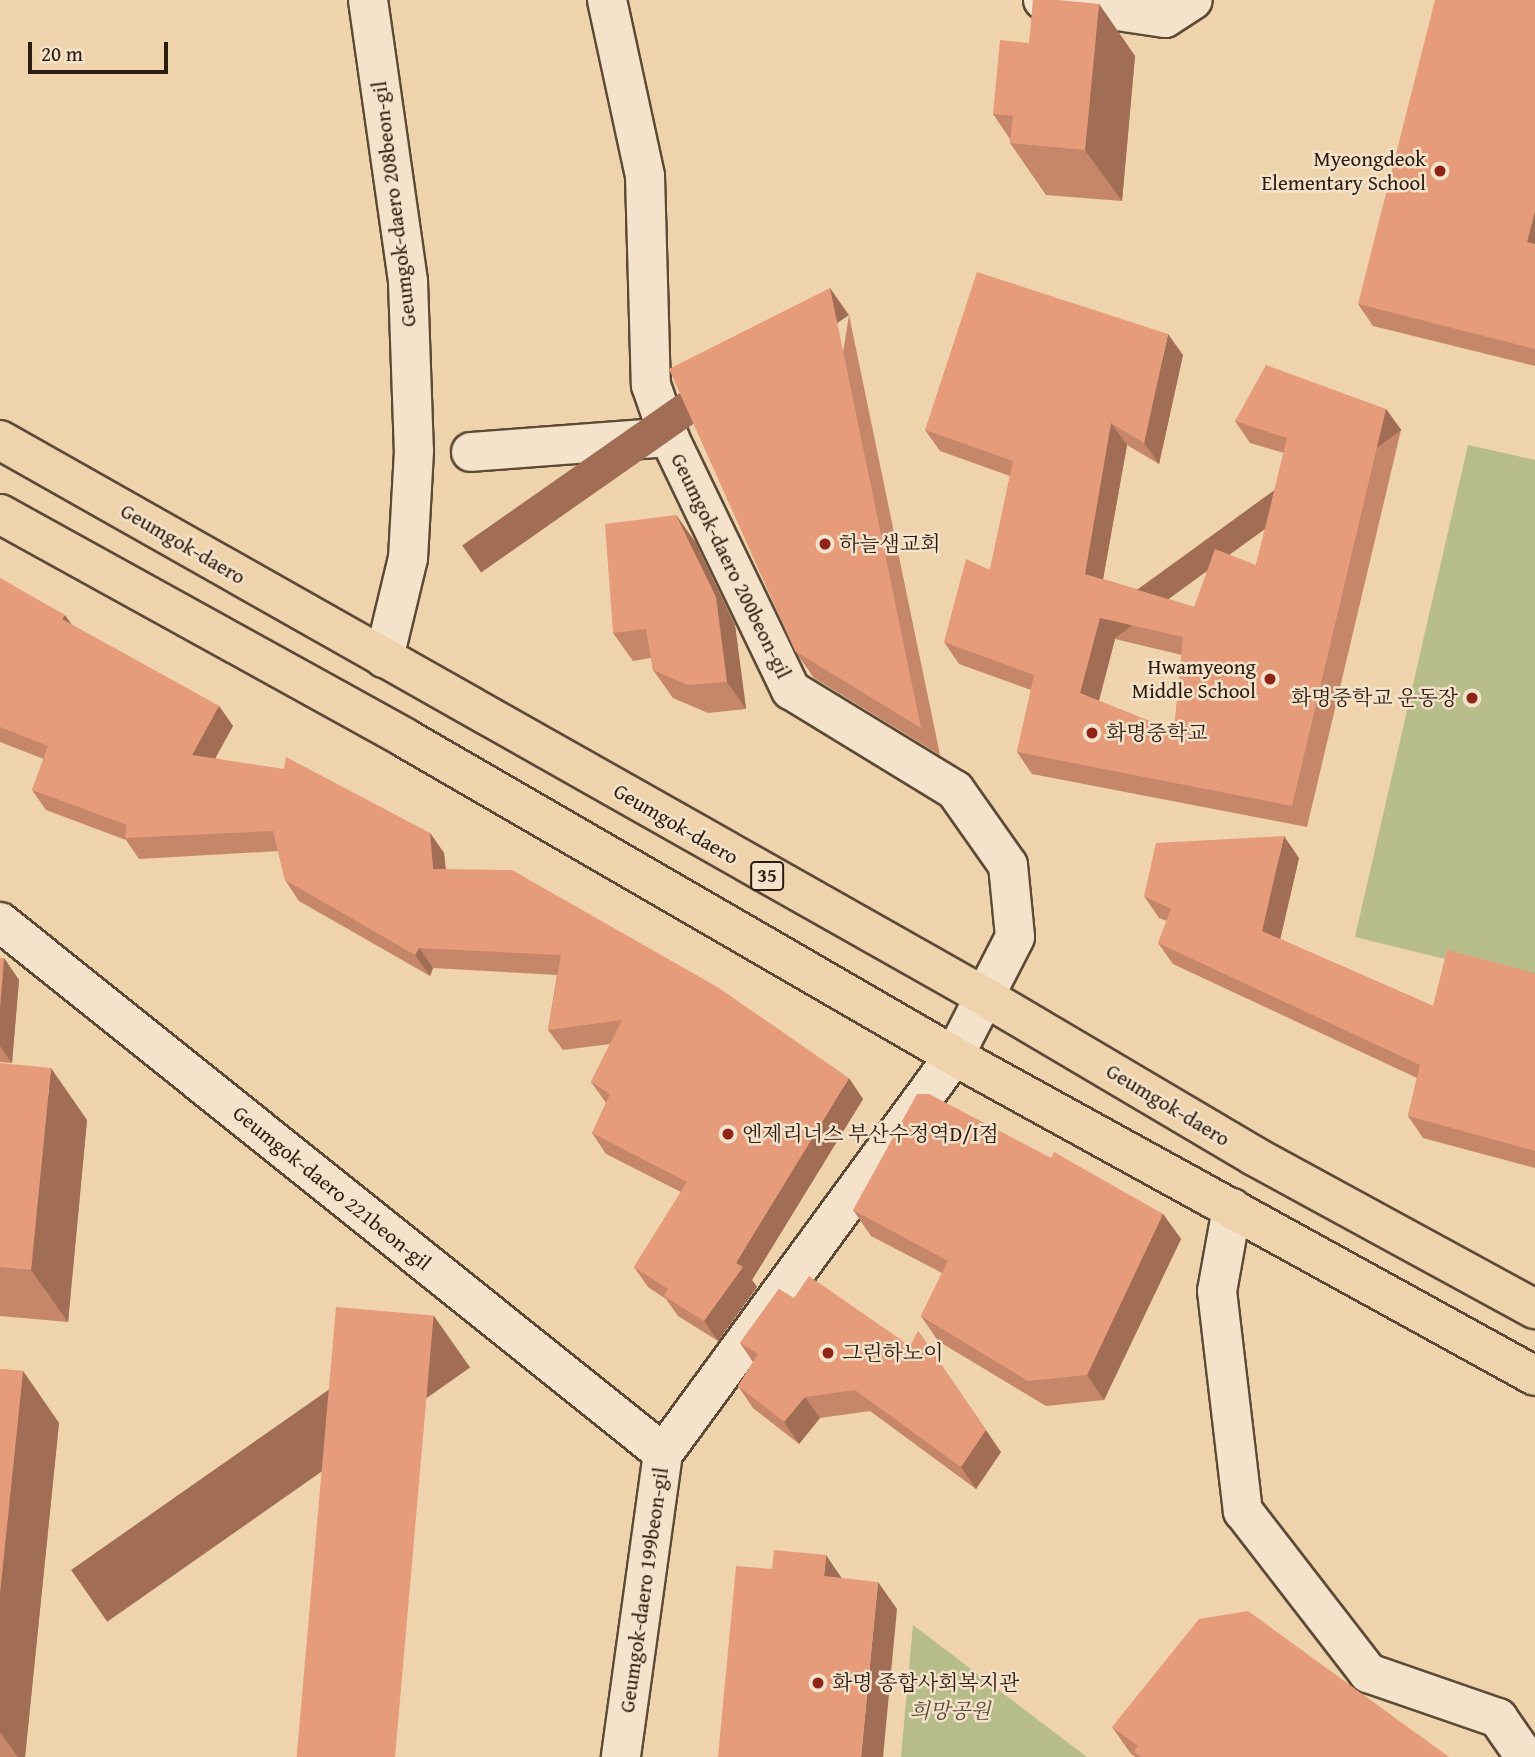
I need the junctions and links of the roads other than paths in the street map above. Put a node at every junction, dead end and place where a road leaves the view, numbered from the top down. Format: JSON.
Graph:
{"nodes":[{"id":1,"x":368,"y":0,"type":"edge"},
{"id":2,"x":607,"y":0,"type":"edge"},
{"id":3,"x":1044,"y":0,"type":"edge"},
{"id":4,"x":1192,"y":0,"type":"edge"},
{"id":5,"x":669,"y":437,"type":"junction"},
{"id":6,"x":0,"y":440,"type":"edge"},
{"id":7,"x":471,"y":452,"type":"dead end"},
{"id":8,"x":0,"y":514,"type":"edge"},
{"id":9,"x":384,"y":658,"type":"junction"},
{"id":10,"x":0,"y":922,"type":"edge"},
{"id":11,"x":987,"y":998,"type":"junction"},
{"id":12,"x":954,"y":1056,"type":"junction"},
{"id":13,"x":1232,"y":1208,"type":"junction"},
{"id":14,"x":1535,"y":1309,"type":"edge"},
{"id":15,"x":1535,"y":1376,"type":"edge"},
{"id":16,"x":663,"y":1453,"type":"junction"},
{"id":17,"x":621,"y":1757,"type":"edge"},
{"id":18,"x":1525,"y":1757,"type":"edge"}],
"edges":[{"from":1,"to":9,"type":"street","name":"Geumgok-daero 208beon-gil"},
{"from":2,"to":5,"type":"street","name":"Geumgok-daero 200beon-gil"},
{"from":3,"to":4,"type":"street"},
{"from":5,"to":7,"type":"street"},
{"from":5,"to":11,"type":"street","name":"Geumgok-daero 200beon-gil"},
{"from":6,"to":9,"type":"main road","name":"Geumgok-daero","number":"35"},
{"from":8,"to":12,"type":"main road"},
{"from":9,"to":11,"type":"main road","name":"Geumgok-daero","number":"35"},
{"from":10,"to":16,"type":"street","name":"Geumgok-daero 221beon-gil"},
{"from":11,"to":12,"type":"street","name":"Geumgok-daero 200beon-gil"},
{"from":11,"to":14,"type":"main road","name":"Geumgok-daero","number":"35"},
{"from":12,"to":13,"type":"main road"},
{"from":12,"to":16,"type":"street","name":"Geumgok-daero 199beon-gil"},
{"from":13,"to":15,"type":"main road"},
{"from":13,"to":18,"type":"street"},
{"from":16,"to":17,"type":"street","name":"Geumgok-daero 199beon-gil"}]}
